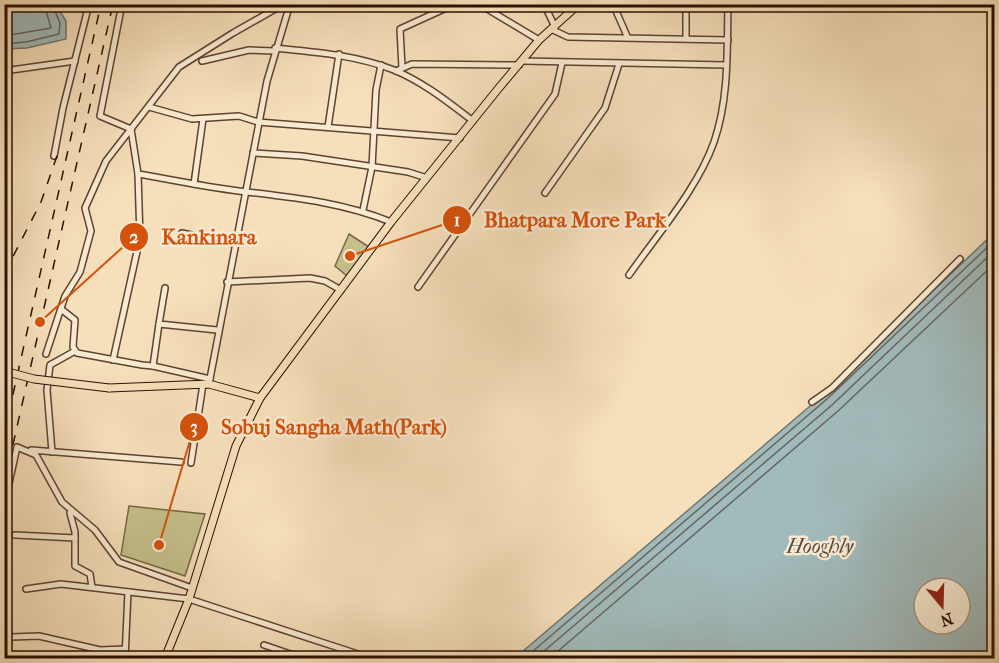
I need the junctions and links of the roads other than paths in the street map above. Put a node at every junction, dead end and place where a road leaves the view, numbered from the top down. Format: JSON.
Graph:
{"nodes":[{"id":1,"x":89,"y":4,"type":"edge"},
{"id":2,"x":122,"y":4,"type":"edge"},
{"id":3,"x":284,"y":4,"type":"edge"},
{"id":4,"x":290,"y":4,"type":"edge"},
{"id":5,"x":455,"y":4,"type":"edge"},
{"id":6,"x":479,"y":4,"type":"edge"},
{"id":7,"x":544,"y":4,"type":"edge"},
{"id":8,"x":579,"y":4,"type":"edge"},
{"id":9,"x":614,"y":4,"type":"edge"},
{"id":10,"x":686,"y":4,"type":"edge"},
{"id":11,"x":728,"y":4,"type":"edge"},
{"id":12,"x":554,"y":28,"type":"junction"},
{"id":13,"x":627,"y":36,"type":"junction"},
{"id":14,"x":686,"y":37,"type":"junction"},
{"id":15,"x":539,"y":40,"type":"junction"},
{"id":16,"x":728,"y":40,"type":"junction"},
{"id":17,"x":274,"y":50,"type":"junction"},
{"id":18,"x":339,"y":54,"type":"junction"},
{"id":19,"x":75,"y":61,"type":"junction"},
{"id":20,"x":202,"y":61,"type":"dead end"},
{"id":21,"x":520,"y":63,"type":"junction"},
{"id":22,"x":562,"y":63,"type":"junction"},
{"id":23,"x":619,"y":64,"type":"junction"},
{"id":24,"x":381,"y":65,"type":"junction"},
{"id":25,"x":726,"y":65,"type":"junction"},
{"id":26,"x":399,"y":69,"type":"junction"},
{"id":27,"x":4,"y":71,"type":"edge"},
{"id":28,"x":149,"y":107,"type":"junction"},
{"id":29,"x":203,"y":119,"type":"junction"},
{"id":30,"x":473,"y":121,"type":"junction"},
{"id":31,"x":258,"y":122,"type":"junction"},
{"id":32,"x":328,"y":127,"type":"junction"},
{"id":33,"x":131,"y":129,"type":"junction"},
{"id":34,"x":374,"y":131,"type":"junction"},
{"id":35,"x":460,"y":138,"type":"junction"},
{"id":36,"x":253,"y":153,"type":"junction"},
{"id":37,"x":54,"y":156,"type":"dead end"},
{"id":38,"x":372,"y":167,"type":"junction"},
{"id":39,"x":138,"y":174,"type":"junction"},
{"id":40,"x":427,"y":178,"type":"junction"},
{"id":41,"x":194,"y":184,"type":"junction"},
{"id":42,"x":246,"y":192,"type":"junction"},
{"id":43,"x":545,"y":194,"type":"dead end"},
{"id":44,"x":363,"y":210,"type":"junction"},
{"id":45,"x":392,"y":222,"type":"junction"},
{"id":46,"x":182,"y":233,"type":"dead end"},
{"id":47,"x":235,"y":244,"type":"junction"},
{"id":48,"x":960,"y":259,"type":"dead end"},
{"id":49,"x":629,"y":275,"type":"dead end"},
{"id":50,"x":227,"y":282,"type":"junction"},
{"id":51,"x":418,"y":287,"type":"dead end"},
{"id":52,"x":165,"y":288,"type":"dead end"},
{"id":53,"x":341,"y":290,"type":"junction"},
{"id":54,"x":61,"y":309,"type":"junction"},
{"id":55,"x":159,"y":324,"type":"junction"},
{"id":56,"x":217,"y":330,"type":"junction"},
{"id":57,"x":75,"y":351,"type":"junction"},
{"id":58,"x":46,"y":354,"type":"dead end"},
{"id":59,"x":113,"y":360,"type":"junction"},
{"id":60,"x":153,"y":366,"type":"junction"},
{"id":61,"x":4,"y":371,"type":"edge"},
{"id":62,"x":207,"y":382,"type":"junction"},
{"id":63,"x":260,"y":398,"type":"junction"},
{"id":64,"x":812,"y":402,"type":"dead end"},
{"id":65,"x":31,"y":450,"type":"junction"},
{"id":66,"x":52,"y":452,"type":"junction"},
{"id":67,"x":181,"y":462,"type":"dead end"},
{"id":68,"x":191,"y":463,"type":"dead end"},
{"id":69,"x":4,"y":506,"type":"edge"},
{"id":70,"x":70,"y":511,"type":"junction"},
{"id":71,"x":15,"y":535,"type":"dead end"},
{"id":72,"x":75,"y":538,"type":"junction"},
{"id":73,"x":92,"y":587,"type":"junction"},
{"id":74,"x":192,"y":588,"type":"junction"},
{"id":75,"x":26,"y":589,"type":"dead end"},
{"id":76,"x":128,"y":592,"type":"junction"},
{"id":77,"x":189,"y":598,"type":"junction"},
{"id":78,"x":4,"y":631,"type":"edge"},
{"id":79,"x":264,"y":645,"type":"dead end"},
{"id":80,"x":125,"y":649,"type":"junction"},
{"id":81,"x":362,"y":656,"type":"junction"},
{"id":82,"x":124,"y":658,"type":"edge"},
{"id":83,"x":165,"y":658,"type":"edge"},
{"id":84,"x":174,"y":658,"type":"edge"},
{"id":85,"x":302,"y":658,"type":"edge"},
{"id":86,"x":370,"y":658,"type":"edge"}],
"edges":[{"from":1,"to":19,"type":"street"},
{"from":2,"to":33,"type":"street"},
{"from":3,"to":28,"type":"street"},
{"from":4,"to":17,"type":"street"},
{"from":5,"to":26,"type":"street"},
{"from":6,"to":15,"type":"street"},
{"from":7,"to":12,"type":"street"},
{"from":8,"to":12,"type":"main road"},
{"from":9,"to":13,"type":"street"},
{"from":10,"to":14,"type":"street"},
{"from":11,"to":16,"type":"street"},
{"from":12,"to":13,"type":"street"},
{"from":12,"to":15,"type":"main road"},
{"from":13,"to":14,"type":"street"},
{"from":14,"to":16,"type":"street"},
{"from":15,"to":21,"type":"main road"},
{"from":16,"to":25,"type":"street"},
{"from":17,"to":18,"type":"street"},
{"from":17,"to":20,"type":"street"},
{"from":17,"to":31,"type":"street"},
{"from":18,"to":24,"type":"street"},
{"from":18,"to":32,"type":"street"},
{"from":19,"to":27,"type":"street"},
{"from":19,"to":37,"type":"street"},
{"from":21,"to":22,"type":"street"},
{"from":21,"to":26,"type":"street"},
{"from":21,"to":30,"type":"main road"},
{"from":22,"to":23,"type":"street"},
{"from":22,"to":51,"type":"street"},
{"from":23,"to":25,"type":"street"},
{"from":23,"to":43,"type":"street"},
{"from":24,"to":26,"type":"street"},
{"from":24,"to":34,"type":"street"},
{"from":25,"to":49,"type":"street"},
{"from":26,"to":30,"type":"street"},
{"from":28,"to":29,"type":"street"},
{"from":28,"to":33,"type":"street"},
{"from":29,"to":31,"type":"street"},
{"from":29,"to":41,"type":"street"},
{"from":30,"to":35,"type":"main road"},
{"from":31,"to":32,"type":"street"},
{"from":31,"to":36,"type":"street"},
{"from":32,"to":34,"type":"street"},
{"from":33,"to":39,"type":"street"},
{"from":33,"to":54,"type":"street"},
{"from":34,"to":35,"type":"street"},
{"from":34,"to":38,"type":"street"},
{"from":35,"to":40,"type":"main road"},
{"from":36,"to":38,"type":"street"},
{"from":36,"to":42,"type":"street"},
{"from":38,"to":40,"type":"street"},
{"from":38,"to":44,"type":"street"},
{"from":39,"to":41,"type":"street"},
{"from":39,"to":59,"type":"street"},
{"from":40,"to":45,"type":"main road"},
{"from":41,"to":42,"type":"street"},
{"from":42,"to":44,"type":"street"},
{"from":42,"to":47,"type":"street"},
{"from":44,"to":45,"type":"street"},
{"from":45,"to":53,"type":"main road"},
{"from":46,"to":47,"type":"street"},
{"from":47,"to":50,"type":"street"},
{"from":48,"to":64,"type":"street"},
{"from":50,"to":53,"type":"street"},
{"from":50,"to":56,"type":"street"},
{"from":52,"to":55,"type":"street"},
{"from":53,"to":63,"type":"main road"},
{"from":54,"to":57,"type":"street"},
{"from":54,"to":58,"type":"street"},
{"from":55,"to":56,"type":"street"},
{"from":55,"to":60,"type":"street"},
{"from":56,"to":62,"type":"street"},
{"from":57,"to":59,"type":"street"},
{"from":57,"to":66,"type":"street"},
{"from":59,"to":60,"type":"street"},
{"from":60,"to":62,"type":"street"},
{"from":61,"to":62,"type":"main road","bridge":true},
{"from":62,"to":63,"type":"main road"},
{"from":62,"to":68,"type":"street"},
{"from":63,"to":74,"type":"main road"},
{"from":65,"to":66,"type":"street"},
{"from":65,"to":69,"type":"street"},
{"from":65,"to":70,"type":"street"},
{"from":66,"to":67,"type":"street"},
{"from":70,"to":72,"type":"street"},
{"from":70,"to":74,"type":"street"},
{"from":71,"to":72,"type":"street"},
{"from":72,"to":73,"type":"street"},
{"from":73,"to":75,"type":"street"},
{"from":73,"to":76,"type":"street"},
{"from":74,"to":77,"type":"main road"},
{"from":76,"to":77,"type":"street"},
{"from":76,"to":80,"type":"street"},
{"from":77,"to":81,"type":"street"},
{"from":77,"to":83,"type":"main road"},
{"from":78,"to":80,"type":"street"},
{"from":79,"to":85,"type":"street"},
{"from":80,"to":82,"type":"street"},
{"from":81,"to":85,"type":"street"},
{"from":81,"to":86,"type":"street"},
{"from":83,"to":84,"type":"street"}]}
